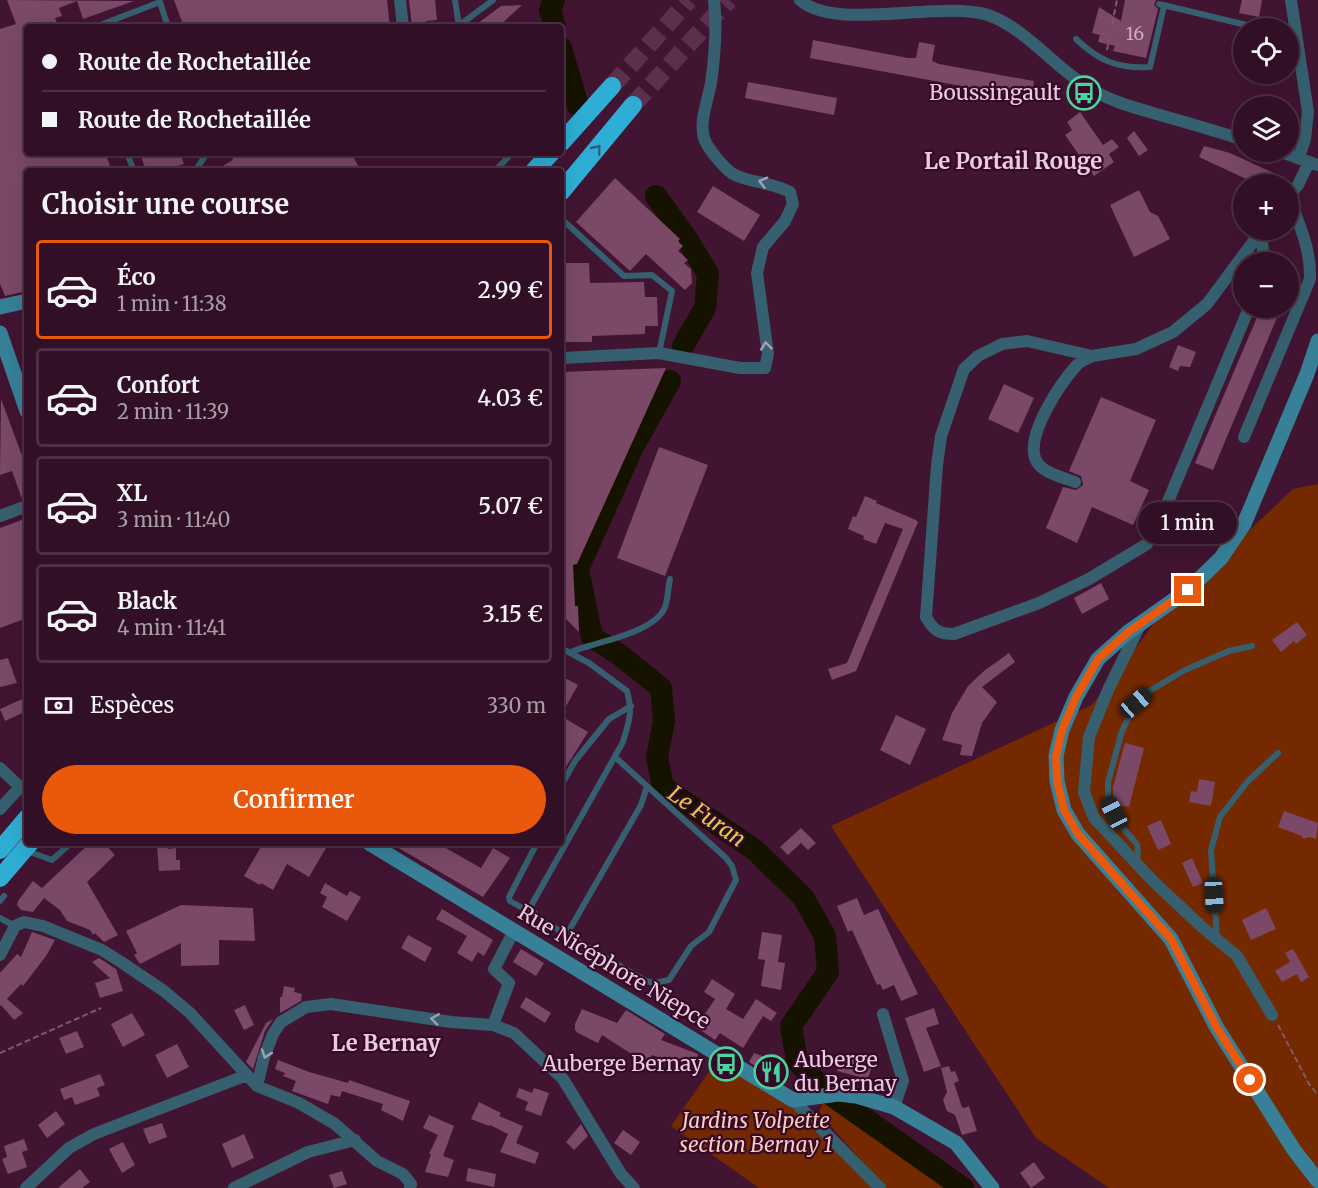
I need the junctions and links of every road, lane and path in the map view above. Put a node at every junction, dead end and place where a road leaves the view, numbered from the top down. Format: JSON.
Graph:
{"nodes":[{"id":1,"x":400,"y":0,"type":"edge"},
{"id":2,"x":455,"y":0,"type":"edge"},
{"id":3,"x":493,"y":0,"type":"edge"},
{"id":4,"x":714,"y":0,"type":"edge"},
{"id":5,"x":800,"y":0,"type":"edge"},
{"id":6,"x":1117,"y":0,"type":"edge"},
{"id":7,"x":1292,"y":0,"type":"edge"},
{"id":8,"x":1293,"y":18,"type":"edge"},
{"id":9,"x":1233,"y":22,"type":"edge"},
{"id":10,"x":102,"y":24,"type":"edge"},
{"id":11,"x":167,"y":24,"type":"edge"},
{"id":12,"x":404,"y":24,"type":"edge"},
{"id":13,"x":458,"y":24,"type":"edge"},
{"id":14,"x":461,"y":24,"type":"edge"},
{"id":15,"x":1112,"y":24,"type":"dead end"},
{"id":16,"x":1076,"y":39,"type":"dead end"},
{"id":17,"x":1109,"y":39,"type":"dead end"},
{"id":18,"x":1106,"y":51,"type":"dead end"},
{"id":19,"x":1299,"y":65,"type":"edge"},
{"id":20,"x":612,"y":86,"type":"tunnel mouth"},
{"id":21,"x":633,"y":105,"type":"tunnel mouth"},
{"id":22,"x":1233,"y":137,"type":"edge"},
{"id":23,"x":564,"y":140,"type":"edge"},
{"id":24,"x":509,"y":156,"type":"edge"},
{"id":25,"x":549,"y":156,"type":"edge"},
{"id":26,"x":551,"y":156,"type":"edge"},
{"id":27,"x":1309,"y":161,"type":"edge"},
{"id":28,"x":498,"y":168,"type":"edge"},
{"id":29,"x":537,"y":168,"type":"edge"},
{"id":30,"x":541,"y":168,"type":"edge"},
{"id":31,"x":1299,"y":183,"type":"edge"},
{"id":32,"x":564,"y":188,"type":"edge"},
{"id":33,"x":566,"y":223,"type":"dead end"},
{"id":34,"x":1299,"y":224,"type":"edge"},
{"id":35,"x":1255,"y":240,"type":"edge"},
{"id":36,"x":24,"y":302,"type":"edge"},
{"id":37,"x":0,"y":307,"type":"edge"},
{"id":38,"x":1246,"y":318,"type":"edge"},
{"id":39,"x":0,"y":333,"type":"edge"},
{"id":40,"x":1318,"y":341,"type":"edge"},
{"id":41,"x":659,"y":353,"type":"junction"},
{"id":42,"x":1092,"y":356,"type":"junction"},
{"id":43,"x":564,"y":358,"type":"edge"},
{"id":44,"x":24,"y":402,"type":"edge"},
{"id":45,"x":1244,"y":437,"type":"dead end"},
{"id":46,"x":1075,"y":482,"type":"dead end"},
{"id":47,"x":24,"y":508,"type":"edge"},
{"id":48,"x":0,"y":516,"type":"edge"},
{"id":49,"x":670,"y":579,"type":"dead end"},
{"id":50,"x":1141,"y":623,"type":"junction"},
{"id":51,"x":1252,"y":646,"type":"dead end"},
{"id":52,"x":564,"y":650,"type":"edge"},
{"id":53,"x":570,"y":653,"type":"junction"},
{"id":54,"x":631,"y":706,"type":"junction"},
{"id":55,"x":1278,"y":753,"type":"dead end"},
{"id":56,"x":615,"y":757,"type":"junction"},
{"id":57,"x":0,"y":768,"type":"edge"},
{"id":58,"x":564,"y":781,"type":"edge"},
{"id":59,"x":23,"y":786,"type":"edge"},
{"id":60,"x":647,"y":786,"type":"junction"},
{"id":61,"x":0,"y":809,"type":"edge"},
{"id":62,"x":24,"y":836,"type":"edge"},
{"id":63,"x":36,"y":846,"type":"edge"},
{"id":64,"x":68,"y":846,"type":"edge"},
{"id":65,"x":374,"y":846,"type":"edge"},
{"id":66,"x":535,"y":846,"type":"edge"},
{"id":67,"x":0,"y":850,"type":"edge"},
{"id":68,"x":1136,"y":863,"type":"junction"},
{"id":69,"x":1,"y":891,"type":"edge"},
{"id":70,"x":531,"y":908,"type":"junction"},
{"id":71,"x":0,"y":918,"type":"edge"},
{"id":72,"x":19,"y":924,"type":"junction"},
{"id":73,"x":514,"y":931,"type":"junction"},
{"id":74,"x":567,"y":934,"type":"junction"},
{"id":75,"x":1217,"y":939,"type":"junction"},
{"id":76,"x":0,"y":955,"type":"edge"},
{"id":77,"x":101,"y":1008,"type":"dead end"},
{"id":78,"x":883,"y":1014,"type":"dead end"},
{"id":79,"x":1272,"y":1015,"type":"joint"},
{"id":80,"x":493,"y":1025,"type":"junction"},
{"id":81,"x":0,"y":1053,"type":"edge"},
{"id":82,"x":247,"y":1075,"type":"junction"},
{"id":83,"x":257,"y":1086,"type":"junction"},
{"id":84,"x":1318,"y":1095,"type":"edge"},
{"id":85,"x":793,"y":1100,"type":"junction"},
{"id":86,"x":894,"y":1107,"type":"junction"},
{"id":87,"x":355,"y":1140,"type":"junction"},
{"id":88,"x":1318,"y":1181,"type":"edge"},
{"id":89,"x":26,"y":1188,"type":"edge"},
{"id":90,"x":234,"y":1188,"type":"edge"},
{"id":91,"x":410,"y":1188,"type":"edge"},
{"id":92,"x":634,"y":1188,"type":"edge"},
{"id":93,"x":879,"y":1188,"type":"edge"},
{"id":94,"x":992,"y":1188,"type":"edge"}],
"edges":[{"from":1,"to":12,"type":"street"},
{"from":2,"to":13,"type":"lane"},
{"from":3,"to":14,"type":"lane"},
{"from":41,"to":4,"type":"street","one_way":true},
{"from":5,"to":22,"type":"street"},
{"from":6,"to":15,"type":"path"},
{"from":7,"to":8,"type":"street"},
{"from":9,"to":16,"type":"lane"},
{"from":10,"to":11,"type":"lane"},
{"from":17,"to":18,"type":"path"},
{"from":19,"to":27,"type":"street"},
{"from":20,"to":23,"type":"highway"},
{"from":32,"to":21,"type":"highway","one_way":true},
{"from":24,"to":28,"type":"lane"},
{"from":25,"to":29,"type":"highway"},
{"from":26,"to":30,"type":"highway"},
{"from":27,"to":31,"type":"street"},
{"from":33,"to":41,"type":"lane"},
{"from":34,"to":45,"type":"street"},
{"from":35,"to":42,"type":"street"},
{"from":36,"to":37,"type":"main road"},
{"from":38,"to":42,"type":"street"},
{"from":39,"to":44,"type":"main road"},
{"from":40,"to":50,"type":"main road"},
{"from":41,"to":43,"type":"street"},
{"from":42,"to":46,"type":"street"},
{"from":47,"to":48,"type":"street"},
{"from":49,"to":53,"type":"lane"},
{"from":50,"to":68,"type":"street"},
{"from":50,"to":88,"type":"main road"},
{"from":51,"to":68,"type":"lane"},
{"from":52,"to":53,"type":"lane"},
{"from":53,"to":54,"type":"lane"},
{"from":54,"to":56,"type":"lane"},
{"from":54,"to":58,"type":"lane"},
{"from":55,"to":75,"type":"lane"},
{"from":56,"to":60,"type":"lane"},
{"from":56,"to":70,"type":"lane"},
{"from":57,"to":59,"type":"street"},
{"from":59,"to":61,"type":"street"},
{"from":60,"to":74,"type":"lane"},
{"from":60,"to":74,"type":"lane"},
{"from":62,"to":67,"type":"highway"},
{"from":62,"to":69,"type":"highway"},
{"from":63,"to":64,"type":"lane"},
{"from":65,"to":73,"type":"main road","name":"Rue Nicéphore Niepce"},
{"from":66,"to":70,"type":"lane"},
{"from":68,"to":75,"type":"street"},
{"from":70,"to":74,"type":"lane"},
{"from":71,"to":72,"type":"lane"},
{"from":72,"to":76,"type":"street"},
{"from":72,"to":82,"type":"street"},
{"from":73,"to":80,"type":"street"},
{"from":73,"to":85,"type":"main road","name":"Rue Nicéphore Niepce"},
{"from":75,"to":79,"type":"street"},
{"from":77,"to":81,"type":"path"},
{"from":78,"to":86,"type":"street"},
{"from":79,"to":84,"type":"path"},
{"from":80,"to":83,"type":"street","one_way":true},
{"from":80,"to":92,"type":"street"},
{"from":82,"to":83,"type":"street"},
{"from":82,"to":89,"type":"street"},
{"from":83,"to":87,"type":"street"},
{"from":85,"to":86,"type":"main road"},
{"from":85,"to":93,"type":"street"},
{"from":86,"to":94,"type":"main road"},
{"from":87,"to":90,"type":"street"},
{"from":87,"to":91,"type":"street"}]}
